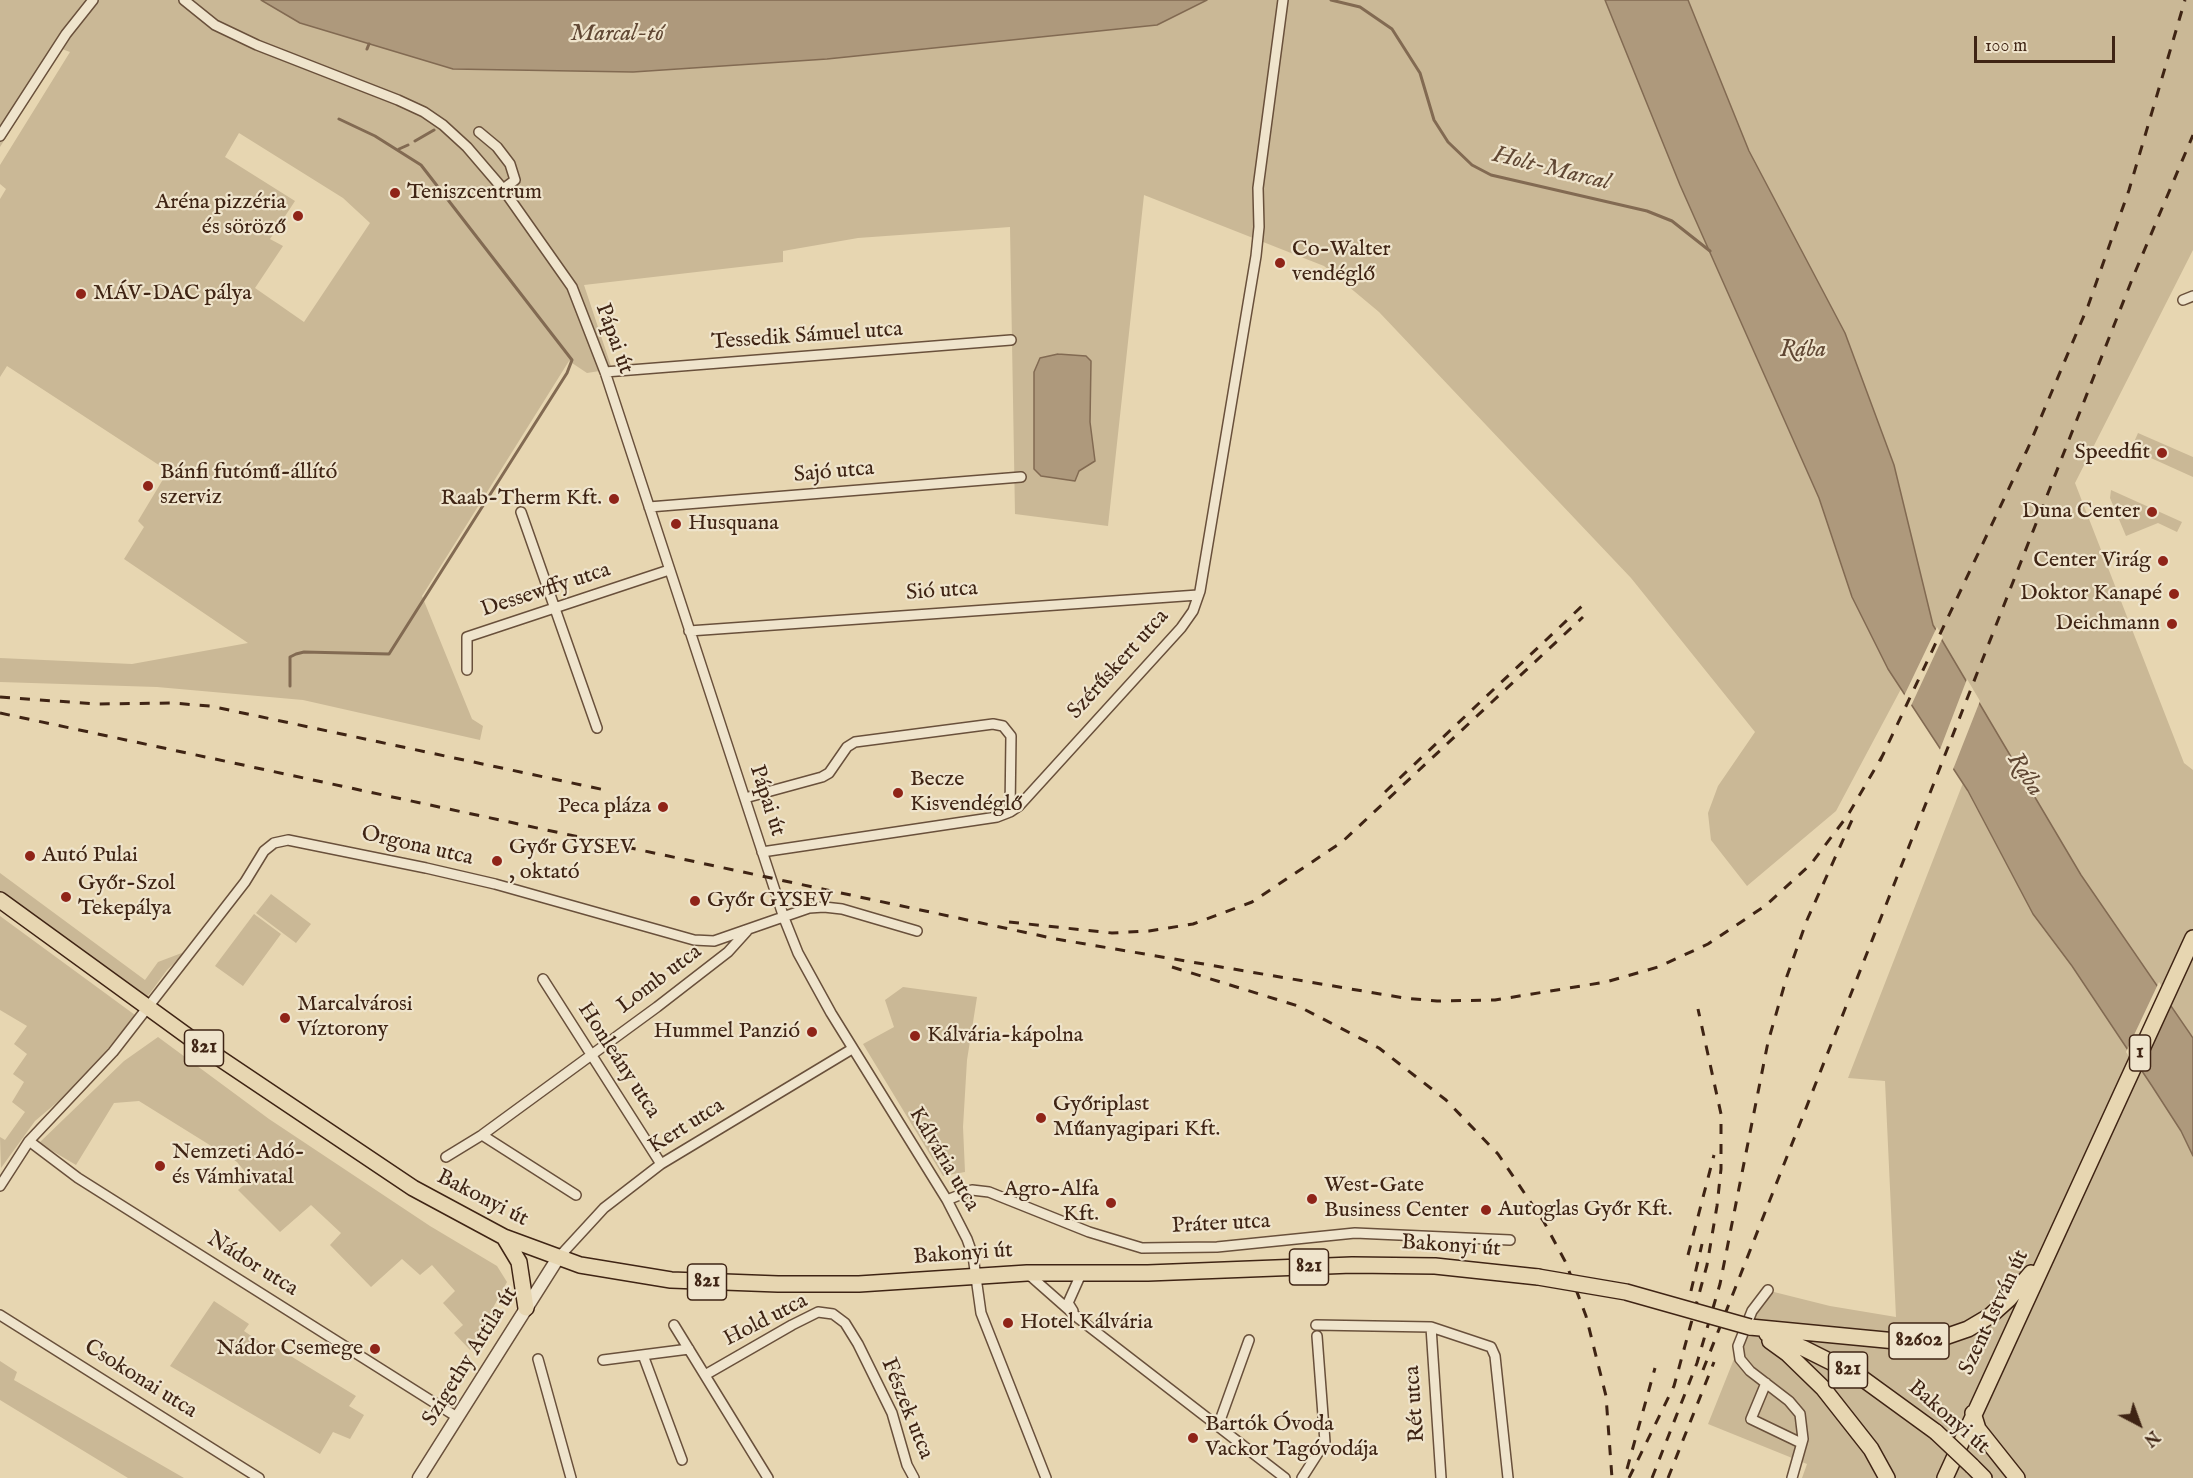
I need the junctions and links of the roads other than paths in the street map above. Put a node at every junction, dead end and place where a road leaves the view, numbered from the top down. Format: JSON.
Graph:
{"nodes":[{"id":1,"x":93,"y":0,"type":"edge"},
{"id":2,"x":184,"y":0,"type":"edge"},
{"id":3,"x":1283,"y":0,"type":"edge"},
{"id":4,"x":479,"y":132,"type":"dead end"},
{"id":5,"x":0,"y":136,"type":"edge"},
{"id":6,"x":503,"y":189,"type":"junction"},
{"id":7,"x":2193,"y":296,"type":"edge"},
{"id":8,"x":2183,"y":300,"type":"dead end"},
{"id":9,"x":1011,"y":340,"type":"dead end"},
{"id":10,"x":605,"y":372,"type":"junction"},
{"id":11,"x":1021,"y":477,"type":"dead end"},
{"id":12,"x":649,"y":507,"type":"junction"},
{"id":13,"x":521,"y":512,"type":"dead end"},
{"id":14,"x":669,"y":570,"type":"junction"},
{"id":15,"x":1198,"y":595,"type":"junction"},
{"id":16,"x":554,"y":609,"type":"junction"},
{"id":17,"x":689,"y":631,"type":"junction"},
{"id":18,"x":467,"y":670,"type":"dead end"},
{"id":19,"x":597,"y":728,"type":"dead end"},
{"id":20,"x":745,"y":798,"type":"junction"},
{"id":21,"x":1010,"y":812,"type":"junction"},
{"id":22,"x":762,"y":852,"type":"junction"},
{"id":23,"x":769,"y":878,"type":"joint"},
{"id":24,"x":0,"y":900,"type":"edge"},
{"id":25,"x":783,"y":918,"type":"junction"},
{"id":26,"x":749,"y":930,"type":"junction"},
{"id":27,"x":917,"y":931,"type":"dead end"},
{"id":28,"x":2193,"y":939,"type":"edge"},
{"id":29,"x":543,"y":979,"type":"dead end"},
{"id":30,"x":148,"y":1005,"type":"junction"},
{"id":31,"x":852,"y":1049,"type":"junction"},
{"id":32,"x":591,"y":1056,"type":"junction"},
{"id":33,"x":482,"y":1135,"type":"junction"},
{"id":34,"x":29,"y":1141,"type":"junction"},
{"id":35,"x":446,"y":1157,"type":"dead end"},
{"id":36,"x":661,"y":1164,"type":"junction"},
{"id":37,"x":1,"y":1183,"type":"edge"},
{"id":38,"x":576,"y":1195,"type":"dead end"},
{"id":39,"x":946,"y":1200,"type":"junction"},
{"id":40,"x":504,"y":1237,"type":"junction"},
{"id":41,"x":1510,"y":1240,"type":"dead end"},
{"id":42,"x":2051,"y":1246,"type":"junction"},
{"id":43,"x":558,"y":1258,"type":"junction"},
{"id":44,"x":1027,"y":1273,"type":"junction"},
{"id":45,"x":1081,"y":1274,"type":"junction"},
{"id":46,"x":976,"y":1276,"type":"junction"},
{"id":47,"x":1768,"y":1290,"type":"dead end"},
{"id":48,"x":526,"y":1308,"type":"junction"},
{"id":49,"x":0,"y":1315,"type":"edge"},
{"id":50,"x":1078,"y":1318,"type":"junction"},
{"id":51,"x":845,"y":1323,"type":"joint"},
{"id":52,"x":674,"y":1325,"type":"dead end"},
{"id":53,"x":1316,"y":1325,"type":"dead end"},
{"id":54,"x":1431,"y":1327,"type":"junction"},
{"id":55,"x":1750,"y":1327,"type":"junction"},
{"id":56,"x":1317,"y":1336,"type":"dead end"},
{"id":57,"x":1250,"y":1340,"type":"dead end"},
{"id":58,"x":689,"y":1349,"type":"junction"},
{"id":59,"x":643,"y":1355,"type":"junction"},
{"id":60,"x":538,"y":1359,"type":"dead end"},
{"id":61,"x":603,"y":1360,"type":"dead end"},
{"id":62,"x":705,"y":1375,"type":"junction"},
{"id":63,"x":1766,"y":1383,"type":"junction"},
{"id":64,"x":1973,"y":1413,"type":"junction"},
{"id":65,"x":457,"y":1417,"type":"junction"},
{"id":66,"x":1218,"y":1426,"type":"junction"},
{"id":67,"x":1801,"y":1443,"type":"junction"},
{"id":68,"x":682,"y":1460,"type":"dead end"},
{"id":69,"x":259,"y":1478,"type":"edge"},
{"id":70,"x":419,"y":1478,"type":"edge"},
{"id":71,"x":571,"y":1478,"type":"edge"},
{"id":72,"x":768,"y":1478,"type":"edge"},
{"id":73,"x":914,"y":1478,"type":"edge"},
{"id":74,"x":1046,"y":1478,"type":"edge"},
{"id":75,"x":1285,"y":1478,"type":"edge"},
{"id":76,"x":1302,"y":1478,"type":"edge"},
{"id":77,"x":1441,"y":1478,"type":"edge"},
{"id":78,"x":1508,"y":1478,"type":"edge"},
{"id":79,"x":1792,"y":1478,"type":"edge"},
{"id":80,"x":1887,"y":1478,"type":"edge"},
{"id":81,"x":1944,"y":1478,"type":"edge"},
{"id":82,"x":1984,"y":1478,"type":"edge"},
{"id":83,"x":2017,"y":1478,"type":"edge"}],
"edges":[{"from":1,"to":5,"type":"street"},
{"from":2,"to":6,"type":"street","name":"Pápai út"},
{"from":3,"to":15,"type":"street","name":"Szérűskert utca"},
{"from":4,"to":6,"type":"street"},
{"from":6,"to":10,"type":"street","name":"Pápai út"},
{"from":7,"to":8,"type":"street"},
{"from":9,"to":10,"type":"street","name":"Tessedik Sámuel utca"},
{"from":10,"to":12,"type":"street","name":"Pápai út"},
{"from":11,"to":12,"type":"street","name":"Sajó utca"},
{"from":12,"to":14,"type":"street","name":"Pápai út"},
{"from":13,"to":16,"type":"street"},
{"from":14,"to":16,"type":"street","name":"Dessewffy utca"},
{"from":14,"to":17,"type":"street","name":"Pápai út"},
{"from":15,"to":17,"type":"street","name":"Sió utca"},
{"from":15,"to":21,"type":"street","name":"Szérűskert utca"},
{"from":16,"to":18,"type":"street","name":"Dessewffy utca"},
{"from":16,"to":19,"type":"street"},
{"from":17,"to":20,"type":"street","name":"Pápai út"},
{"from":20,"to":21,"type":"street"},
{"from":20,"to":22,"type":"street","name":"Pápai út"},
{"from":21,"to":22,"type":"street","name":"Szérűskert utca"},
{"from":22,"to":23,"type":"street","name":"Pápai út"},
{"from":23,"to":25,"type":"street","name":"Kálvária utca"},
{"from":24,"to":30,"type":"main road","name":"Bakonyi út","number":"821"},
{"from":25,"to":26,"type":"street","name":"Lomb utca"},
{"from":25,"to":27,"type":"street","name":"Lomb utca"},
{"from":25,"to":31,"type":"street","name":"Kálvária utca"},
{"from":26,"to":30,"type":"street","name":"Orgona utca"},
{"from":26,"to":32,"type":"street","name":"Lomb utca"},
{"from":28,"to":42,"type":"main road","name":"Szent István út","number":"1"},
{"from":29,"to":32,"type":"street","name":"Honleány utca"},
{"from":30,"to":34,"type":"street","name":"Orgona utca"},
{"from":30,"to":40,"type":"main road","name":"Bakonyi út","number":"821"},
{"from":31,"to":36,"type":"street","name":"Kert utca"},
{"from":31,"to":39,"type":"street","name":"Kálvária utca"},
{"from":32,"to":33,"type":"street","name":"Lomb utca"},
{"from":32,"to":36,"type":"street","name":"Honleány utca"},
{"from":33,"to":35,"type":"street","name":"Lomb utca"},
{"from":33,"to":38,"type":"street"},
{"from":34,"to":37,"type":"street","name":"Orgona utca"},
{"from":34,"to":65,"type":"street","name":"Nádor utca"},
{"from":36,"to":43,"type":"street","name":"Kert utca"},
{"from":39,"to":41,"type":"street","name":"Práter utca"},
{"from":39,"to":46,"type":"street","name":"Kálvária utca"},
{"from":40,"to":43,"type":"main road","name":"Bakonyi út","number":"821"},
{"from":40,"to":48,"type":"main road"},
{"from":42,"to":55,"type":"main road","number":"82602"},
{"from":42,"to":64,"type":"main road","name":"Szent István út","number":"1"},
{"from":43,"to":46,"type":"main road","name":"Bakonyi út","number":"821"},
{"from":43,"to":48,"type":"street","name":"Szigethy Attila út"},
{"from":44,"to":45,"type":"main road","name":"Bakonyi út","number":"821"},
{"from":44,"to":46,"type":"main road","name":"Bakonyi út","number":"821"},
{"from":44,"to":50,"type":"street"},
{"from":45,"to":50,"type":"street"},
{"from":45,"to":55,"type":"main road","name":"Bakonyi út","number":"821","bridge":true},
{"from":46,"to":74,"type":"street","name":"Kálvária utca"},
{"from":47,"to":63,"type":"street"},
{"from":48,"to":65,"type":"street","name":"Szigethy Attila út"},
{"from":49,"to":69,"type":"street","name":"Csokonai utca"},
{"from":50,"to":66,"type":"street"},
{"from":51,"to":62,"type":"street","name":"Hold utca"},
{"from":51,"to":73,"type":"street","name":"Fészek utca"},
{"from":52,"to":58,"type":"street"},
{"from":53,"to":54,"type":"street"},
{"from":54,"to":77,"type":"street","name":"Rét utca"},
{"from":54,"to":78,"type":"street"},
{"from":55,"to":80,"type":"main road"},
{"from":55,"to":82,"type":"main road","name":"Bakonyi út","number":"821","bridge":true},
{"from":56,"to":76,"type":"street"},
{"from":57,"to":66,"type":"street"},
{"from":58,"to":59,"type":"street"},
{"from":58,"to":62,"type":"street"},
{"from":59,"to":61,"type":"street"},
{"from":59,"to":68,"type":"street"},
{"from":60,"to":71,"type":"street"},
{"from":62,"to":72,"type":"street"},
{"from":63,"to":67,"type":"street"},
{"from":63,"to":67,"type":"street"},
{"from":64,"to":81,"type":"main road","name":"Szent István út","number":"1"},
{"from":64,"to":83,"type":"main road"},
{"from":65,"to":70,"type":"street","name":"Szigethy Attila út"},
{"from":66,"to":75,"type":"street"},
{"from":67,"to":79,"type":"street"}]}
